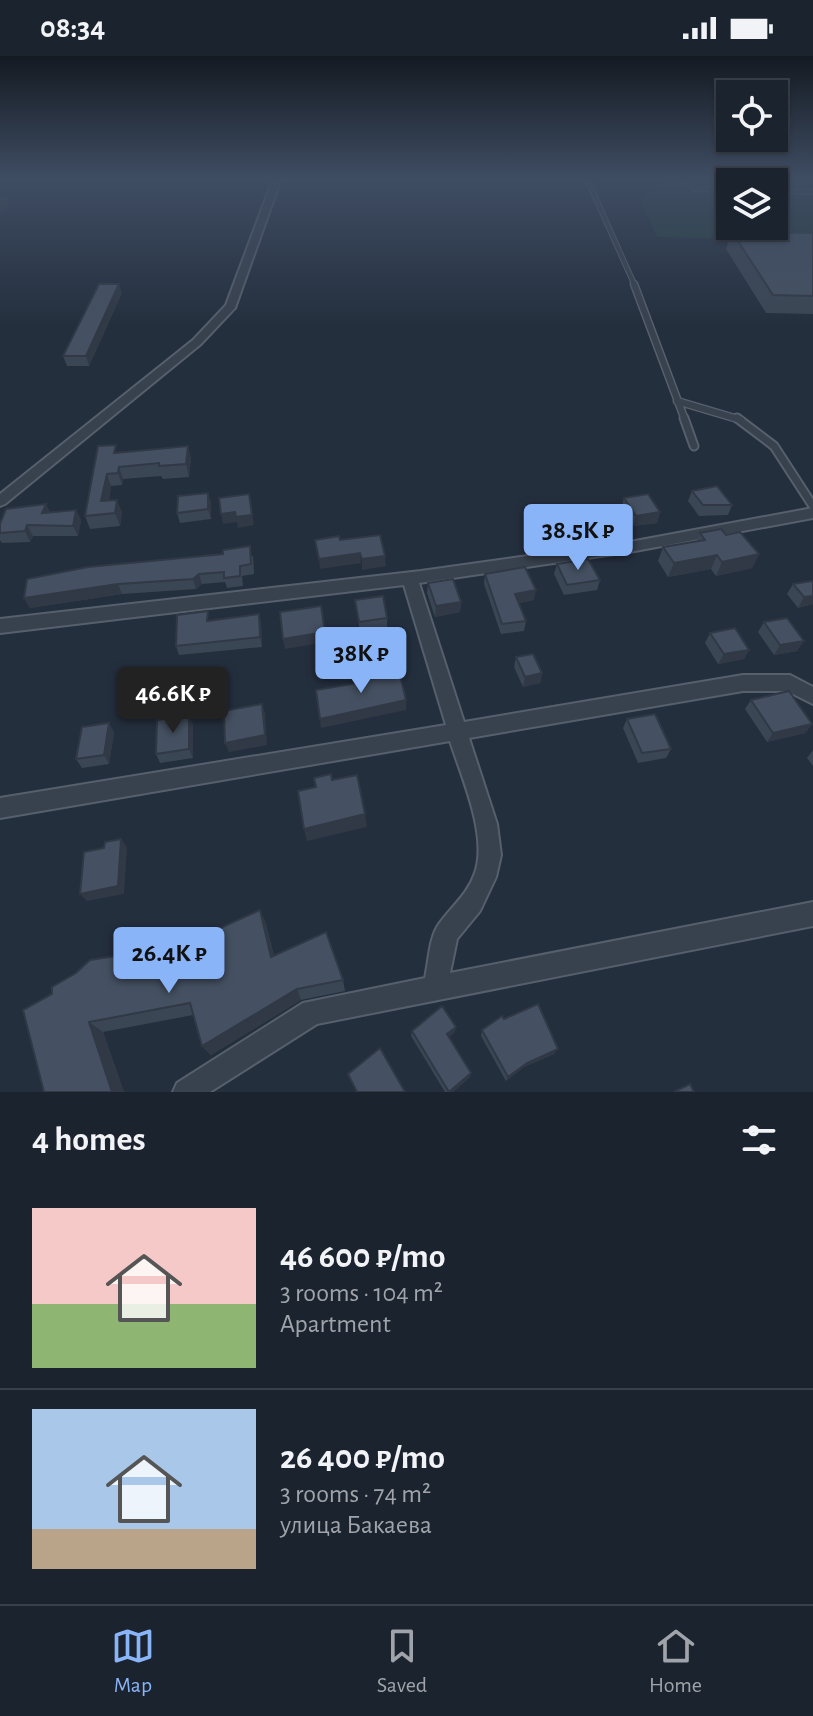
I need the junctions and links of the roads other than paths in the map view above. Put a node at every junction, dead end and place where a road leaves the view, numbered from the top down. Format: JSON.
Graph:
{"nodes":[{"id":1,"x":259,"y":227,"type":"edge"},
{"id":2,"x":611,"y":227,"type":"edge"},
{"id":3,"x":677,"y":401,"type":"junction"},
{"id":4,"x":694,"y":446,"type":"dead end"},
{"id":5,"x":0,"y":501,"type":"edge"},
{"id":6,"x":813,"y":506,"type":"edge"},
{"id":7,"x":813,"y":513,"type":"edge"},
{"id":8,"x":410,"y":579,"type":"junction"},
{"id":9,"x":0,"y":626,"type":"edge"},
{"id":10,"x":813,"y":696,"type":"edge"},
{"id":11,"x":457,"y":733,"type":"junction"},
{"id":12,"x":0,"y":808,"type":"edge"},
{"id":13,"x":813,"y":914,"type":"edge"},
{"id":14,"x":435,"y":988,"type":"junction"},
{"id":15,"x":186,"y":1092,"type":"edge"}],
"edges":[{"from":1,"to":5,"type":"street"},
{"from":2,"to":3,"type":"lane"},
{"from":3,"to":4,"type":"lane"},
{"from":3,"to":6,"type":"lane"},
{"from":7,"to":8,"type":"street"},
{"from":8,"to":9,"type":"street"},
{"from":8,"to":11,"type":"street"},
{"from":10,"to":11,"type":"street"},
{"from":11,"to":12,"type":"street"},
{"from":11,"to":14,"type":"street"},
{"from":13,"to":14,"type":"street"},
{"from":14,"to":15,"type":"street"}]}
